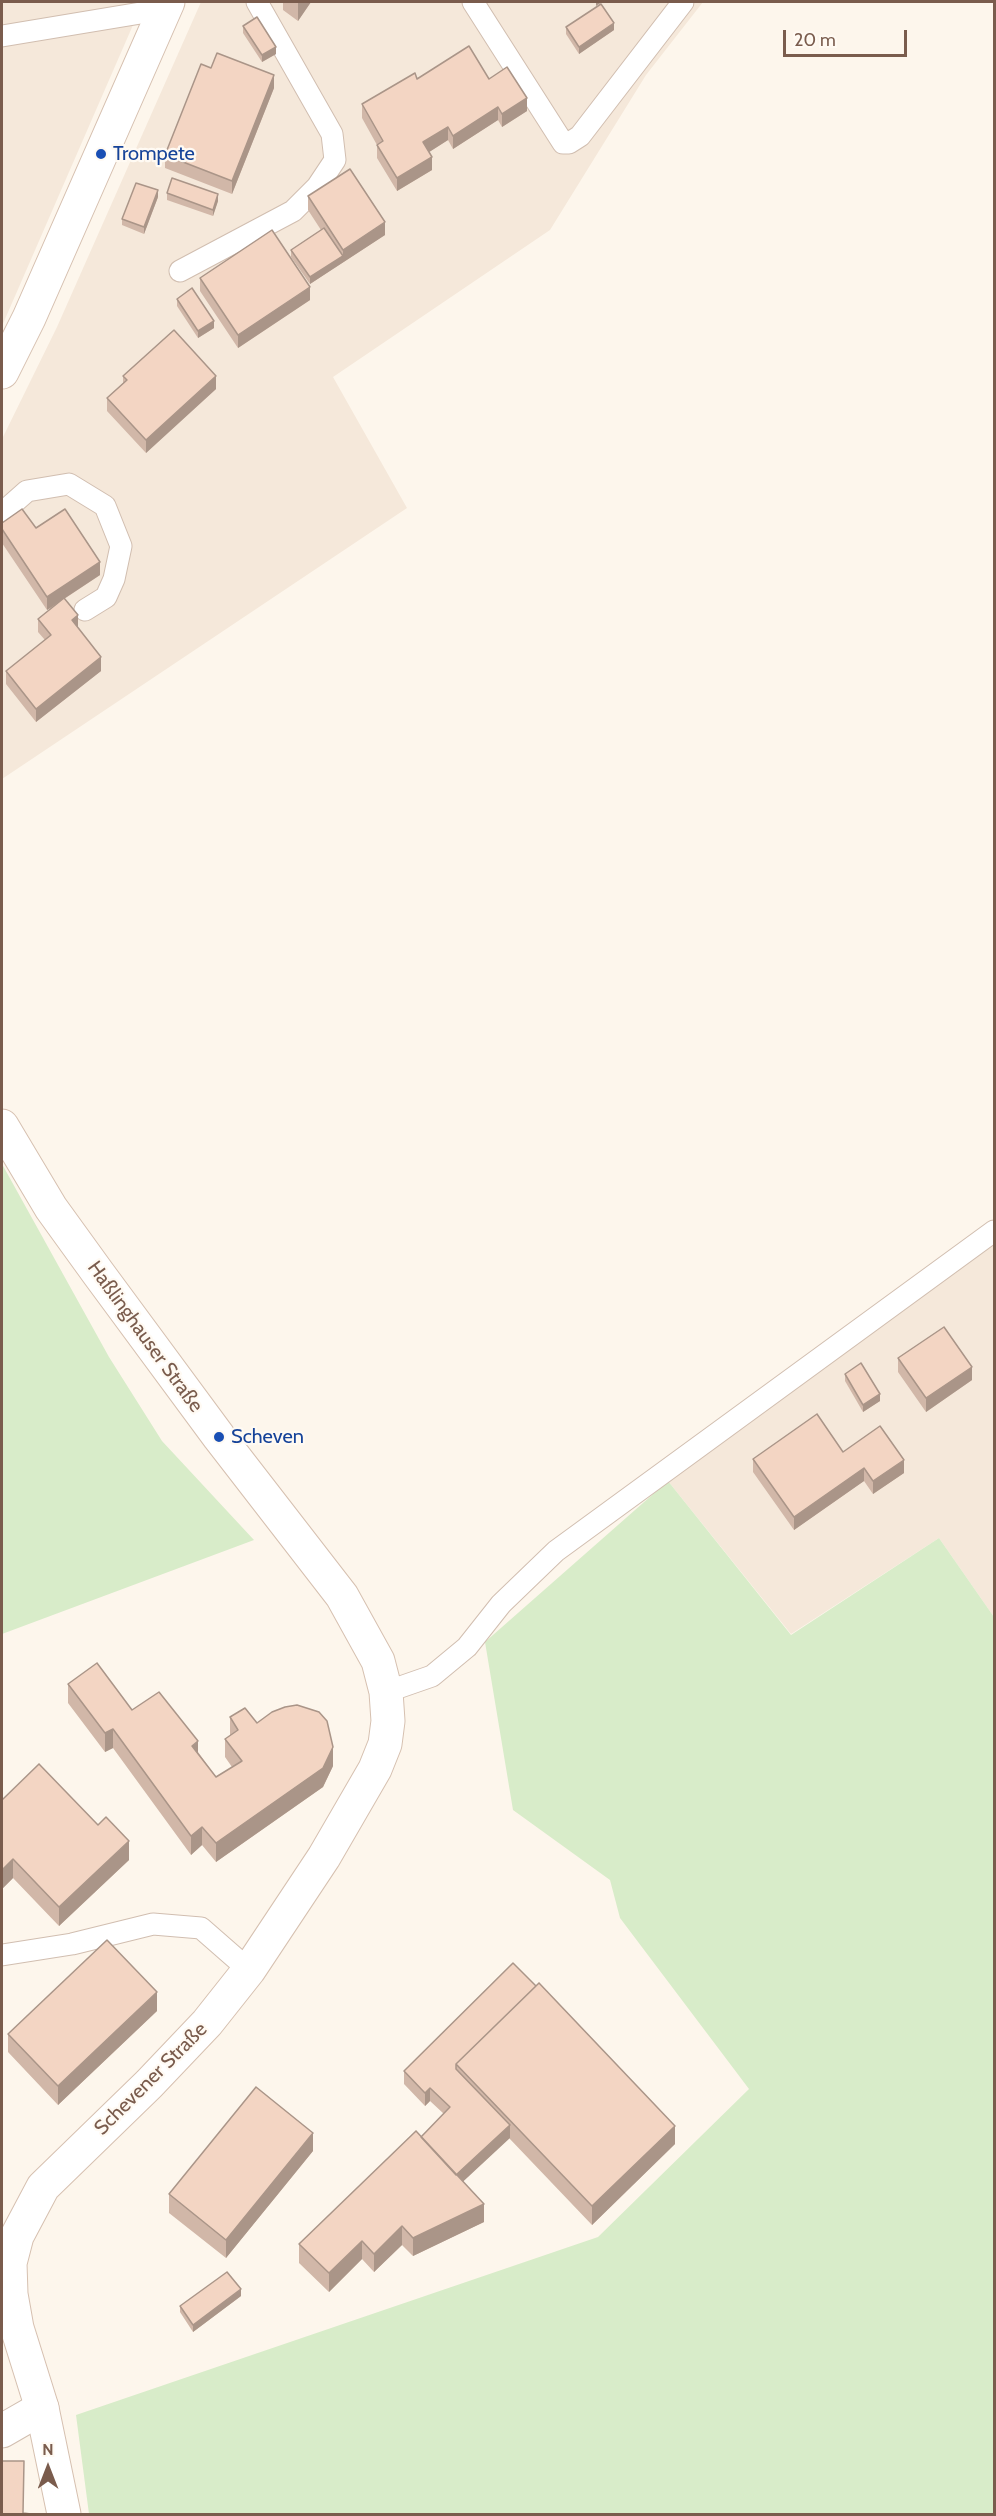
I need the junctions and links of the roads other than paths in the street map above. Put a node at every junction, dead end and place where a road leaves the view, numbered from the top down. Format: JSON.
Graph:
{"nodes":[{"id":1,"x":257,"y":2,"type":"edge"},
{"id":2,"x":473,"y":2,"type":"edge"},
{"id":3,"x":682,"y":2,"type":"edge"},
{"id":4,"x":166,"y":5,"type":"edge"},
{"id":5,"x":2,"y":36,"type":"edge"},
{"id":6,"x":180,"y":271,"type":"dead end"},
{"id":7,"x":2,"y":372,"type":"edge"},
{"id":8,"x":2,"y":513,"type":"edge"},
{"id":9,"x":85,"y":610,"type":"dead end"},
{"id":10,"x":2,"y":1126,"type":"edge"},
{"id":11,"x":994,"y":1231,"type":"edge"},
{"id":12,"x":378,"y":1661,"type":"joint"},
{"id":13,"x":386,"y":1692,"type":"junction"},
{"id":14,"x":2,"y":1955,"type":"edge"},
{"id":15,"x":249,"y":1970,"type":"junction"},
{"id":16,"x":42,"y":2408,"type":"junction"},
{"id":17,"x":2,"y":2431,"type":"edge"},
{"id":18,"x":64,"y":2514,"type":"edge"}],
"edges":[{"from":1,"to":6,"type":"lane"},
{"from":2,"to":3,"type":"lane"},
{"from":4,"to":5,"type":"lane"},
{"from":4,"to":7,"type":"main road"},
{"from":8,"to":9,"type":"lane"},
{"from":10,"to":12,"type":"main road","name":"Haßlinghauser Straße"},
{"from":11,"to":13,"type":"lane"},
{"from":12,"to":13,"type":"main road","name":"Schevener Straße"},
{"from":13,"to":15,"type":"main road","name":"Schevener Straße"},
{"from":14,"to":15,"type":"lane"},
{"from":15,"to":16,"type":"main road","name":"Schevener Straße"},
{"from":16,"to":17,"type":"main road"},
{"from":16,"to":18,"type":"main road","name":"Schevener Straße"}]}
